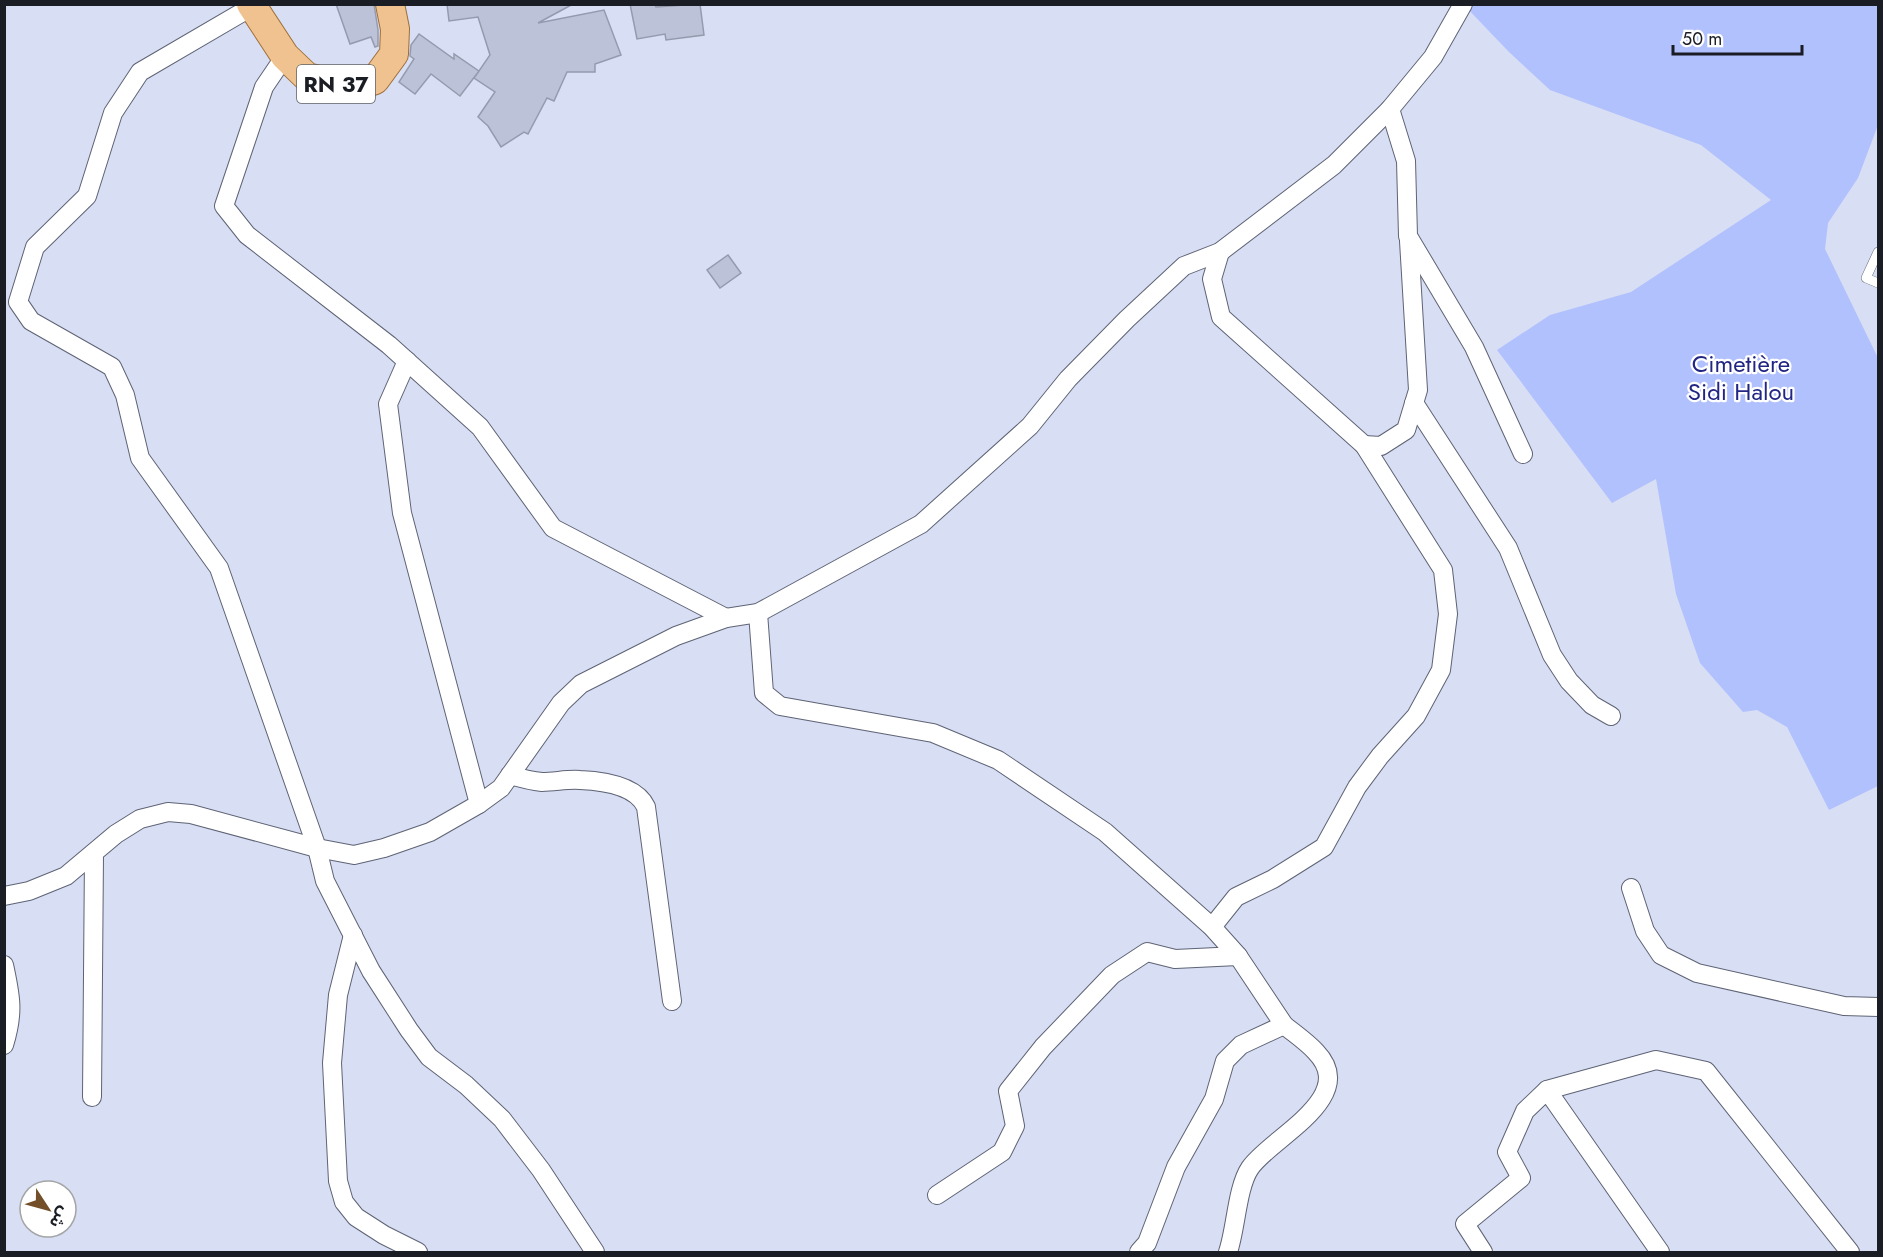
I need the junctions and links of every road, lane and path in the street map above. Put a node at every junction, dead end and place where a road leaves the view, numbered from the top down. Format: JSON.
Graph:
{"nodes":[{"id":1,"x":390,"y":4,"type":"edge"},
{"id":2,"x":1463,"y":4,"type":"edge"},
{"id":3,"x":252,"y":5,"type":"edge"},
{"id":4,"x":285,"y":56,"type":"junction"},
{"id":5,"x":1389,"y":109,"type":"junction"},
{"id":6,"x":1408,"y":236,"type":"junction"},
{"id":7,"x":1220,"y":252,"type":"junction"},
{"id":8,"x":1878,"y":252,"type":"edge"},
{"id":9,"x":1878,"y":282,"type":"edge"},
{"id":10,"x":407,"y":361,"type":"junction"},
{"id":11,"x":1414,"y":403,"type":"junction"},
{"id":12,"x":1364,"y":446,"type":"junction"},
{"id":13,"x":1523,"y":454,"type":"dead end"},
{"id":14,"x":758,"y":613,"type":"junction"},
{"id":15,"x":726,"y":618,"type":"junction"},
{"id":16,"x":1611,"y":716,"type":"dead end"},
{"id":17,"x":510,"y":775,"type":"junction"},
{"id":18,"x":479,"y":804,"type":"junction"},
{"id":19,"x":316,"y":848,"type":"junction"},
{"id":20,"x":94,"y":854,"type":"junction"},
{"id":21,"x":1631,"y":888,"type":"dead end"},
{"id":22,"x":4,"y":896,"type":"edge"},
{"id":23,"x":1212,"y":927,"type":"junction"},
{"id":24,"x":353,"y":935,"type":"junction"},
{"id":25,"x":1238,"y":956,"type":"junction"},
{"id":26,"x":4,"y":965,"type":"edge"},
{"id":27,"x":672,"y":1001,"type":"dead end"},
{"id":28,"x":1878,"y":1007,"type":"edge"},
{"id":29,"x":1284,"y":1026,"type":"junction"},
{"id":30,"x":4,"y":1045,"type":"edge"},
{"id":31,"x":1547,"y":1090,"type":"junction"},
{"id":32,"x":92,"y":1097,"type":"dead end"},
{"id":33,"x":937,"y":1195,"type":"dead end"},
{"id":34,"x":418,"y":1252,"type":"edge"},
{"id":35,"x":595,"y":1252,"type":"edge"},
{"id":36,"x":1139,"y":1252,"type":"edge"},
{"id":37,"x":1228,"y":1252,"type":"edge"},
{"id":38,"x":1483,"y":1252,"type":"edge"},
{"id":39,"x":1660,"y":1252,"type":"edge"},
{"id":40,"x":1850,"y":1252,"type":"edge"}],
"edges":[{"from":1,"to":4,"type":"main road","number":"RN 37"},
{"from":2,"to":5,"type":"street"},
{"from":3,"to":4,"type":"main road","number":"RN 37"},
{"from":3,"to":19,"type":"street"},
{"from":4,"to":10,"type":"street"},
{"from":5,"to":6,"type":"street"},
{"from":5,"to":7,"type":"street"},
{"from":6,"to":11,"type":"street"},
{"from":6,"to":13,"type":"street"},
{"from":7,"to":12,"type":"street"},
{"from":7,"to":14,"type":"street"},
{"from":8,"to":9,"type":"lane"},
{"from":10,"to":15,"type":"street"},
{"from":10,"to":18,"type":"street"},
{"from":11,"to":12,"type":"street"},
{"from":11,"to":16,"type":"street"},
{"from":12,"to":23,"type":"street"},
{"from":14,"to":15,"type":"street"},
{"from":14,"to":23,"type":"street"},
{"from":15,"to":17,"type":"street"},
{"from":17,"to":18,"type":"street"},
{"from":17,"to":27,"type":"street"},
{"from":18,"to":19,"type":"street"},
{"from":19,"to":20,"type":"street"},
{"from":19,"to":24,"type":"street"},
{"from":20,"to":22,"type":"street"},
{"from":20,"to":32,"type":"street"},
{"from":21,"to":28,"type":"street"},
{"from":23,"to":25,"type":"street"},
{"from":24,"to":34,"type":"street"},
{"from":24,"to":35,"type":"street"},
{"from":25,"to":29,"type":"street"},
{"from":25,"to":33,"type":"street"},
{"from":26,"to":30,"type":"street"},
{"from":29,"to":36,"type":"street"},
{"from":29,"to":37,"type":"street"},
{"from":31,"to":38,"type":"street"},
{"from":31,"to":39,"type":"street"},
{"from":31,"to":40,"type":"street"}]}
